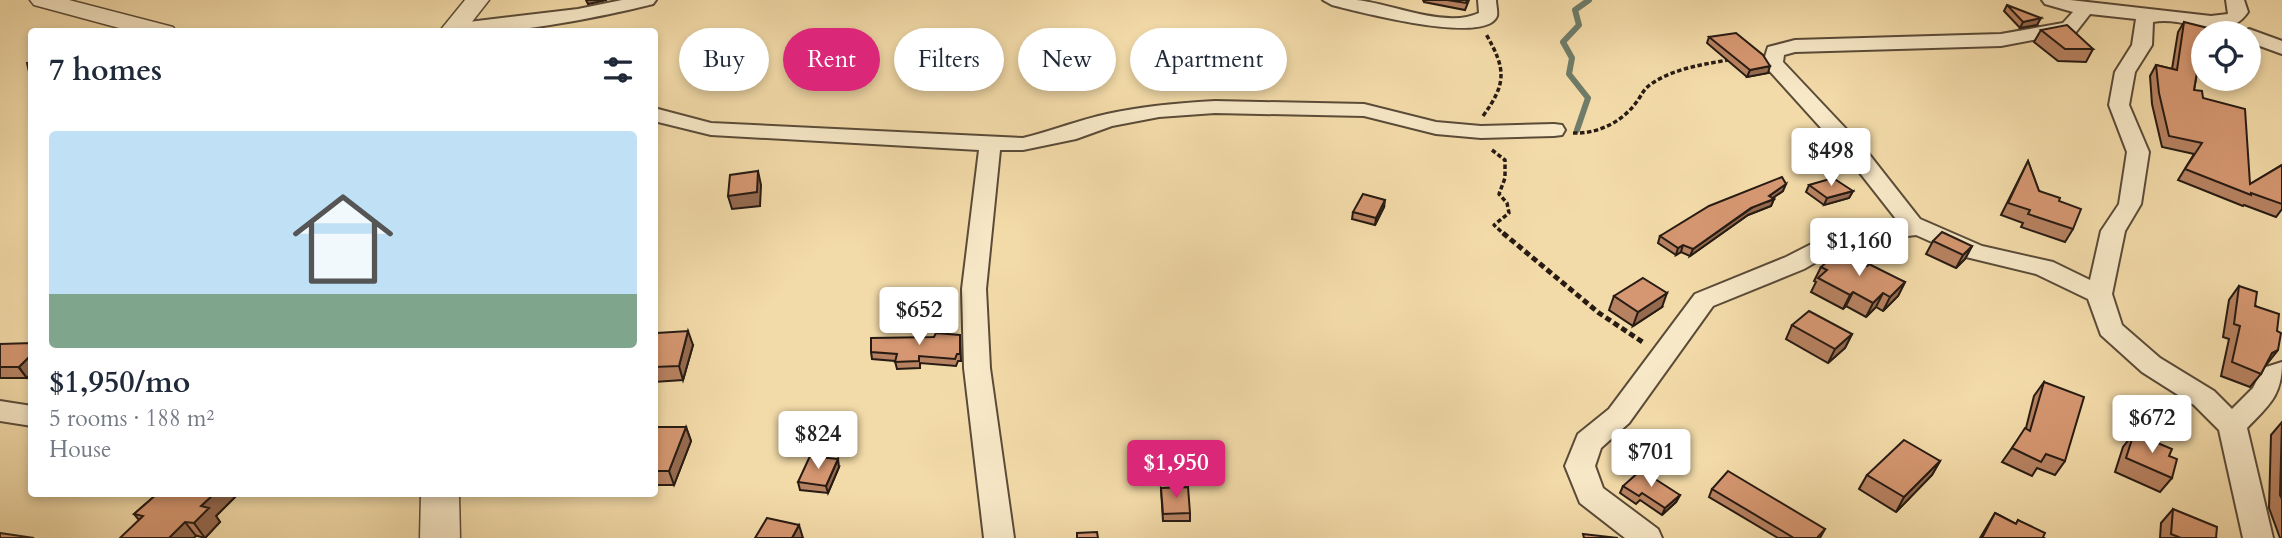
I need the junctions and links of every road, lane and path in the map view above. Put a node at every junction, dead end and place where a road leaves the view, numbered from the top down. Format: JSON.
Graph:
{"nodes":[{"id":1,"x":42,"y":0,"type":"edge"},
{"id":2,"x":477,"y":0,"type":"edge"},
{"id":3,"x":648,"y":0,"type":"edge"},
{"id":4,"x":1332,"y":0,"type":"edge"},
{"id":5,"x":1488,"y":0,"type":"edge"},
{"id":6,"x":2051,"y":0,"type":"edge"},
{"id":7,"x":2235,"y":0,"type":"edge"},
{"id":8,"x":2084,"y":10,"type":"junction"},
{"id":9,"x":2149,"y":16,"type":"junction"},
{"id":10,"x":2198,"y":21,"type":"edge"},
{"id":11,"x":2229,"y":21,"type":"edge"},
{"id":12,"x":1479,"y":22,"type":"junction"},
{"id":13,"x":149,"y":28,"type":"edge"},
{"id":14,"x":454,"y":28,"type":"edge"},
{"id":15,"x":476,"y":28,"type":"edge"},
{"id":16,"x":2261,"y":38,"type":"edge"},
{"id":17,"x":2261,"y":40,"type":"edge"},
{"id":18,"x":2282,"y":43,"type":"edge"},
{"id":19,"x":2282,"y":48,"type":"edge"},
{"id":20,"x":1775,"y":51,"type":"junction"},
{"id":21,"x":658,"y":115,"type":"edge"},
{"id":22,"x":1554,"y":130,"type":"joint"},
{"id":23,"x":1481,"y":132,"type":"junction"},
{"id":24,"x":990,"y":144,"type":"junction"},
{"id":25,"x":1912,"y":224,"type":"junction"},
{"id":26,"x":2099,"y":294,"type":"junction"},
{"id":27,"x":1662,"y":355,"type":"junction"},
{"id":28,"x":2282,"y":372,"type":"edge"},
{"id":29,"x":0,"y":411,"type":"edge"},
{"id":30,"x":28,"y":415,"type":"edge"},
{"id":31,"x":2232,"y":426,"type":"junction"},
{"id":32,"x":440,"y":497,"type":"edge"},
{"id":33,"x":440,"y":538,"type":"edge"},
{"id":34,"x":999,"y":538,"type":"edge"},
{"id":35,"x":1647,"y":538,"type":"edge"},
{"id":36,"x":2258,"y":538,"type":"edge"}],
"edges":[{"from":1,"to":13,"type":"street"},
{"from":2,"to":14,"type":"street"},
{"from":3,"to":15,"type":"street"},
{"from":4,"to":12,"type":"street"},
{"from":5,"to":12,"type":"street"},
{"from":6,"to":8,"type":"street"},
{"from":7,"to":11,"type":"street"},
{"from":8,"to":9,"type":"street"},
{"from":8,"to":20,"type":"street"},
{"from":9,"to":10,"type":"street"},
{"from":9,"to":26,"type":"street"},
{"from":12,"to":23,"type":"path"},
{"from":16,"to":18,"type":"street"},
{"from":17,"to":19,"type":"street"},
{"from":20,"to":22,"type":"path"},
{"from":20,"to":25,"type":"street"},
{"from":21,"to":24,"type":"street"},
{"from":22,"to":23,"type":"street"},
{"from":23,"to":24,"type":"street"},
{"from":23,"to":27,"type":"path"},
{"from":24,"to":34,"type":"street"},
{"from":25,"to":26,"type":"street"},
{"from":25,"to":27,"type":"street"},
{"from":26,"to":31,"type":"street"},
{"from":27,"to":35,"type":"street"},
{"from":28,"to":31,"type":"street"},
{"from":29,"to":30,"type":"street"},
{"from":31,"to":36,"type":"street"},
{"from":32,"to":33,"type":"street"}]}
